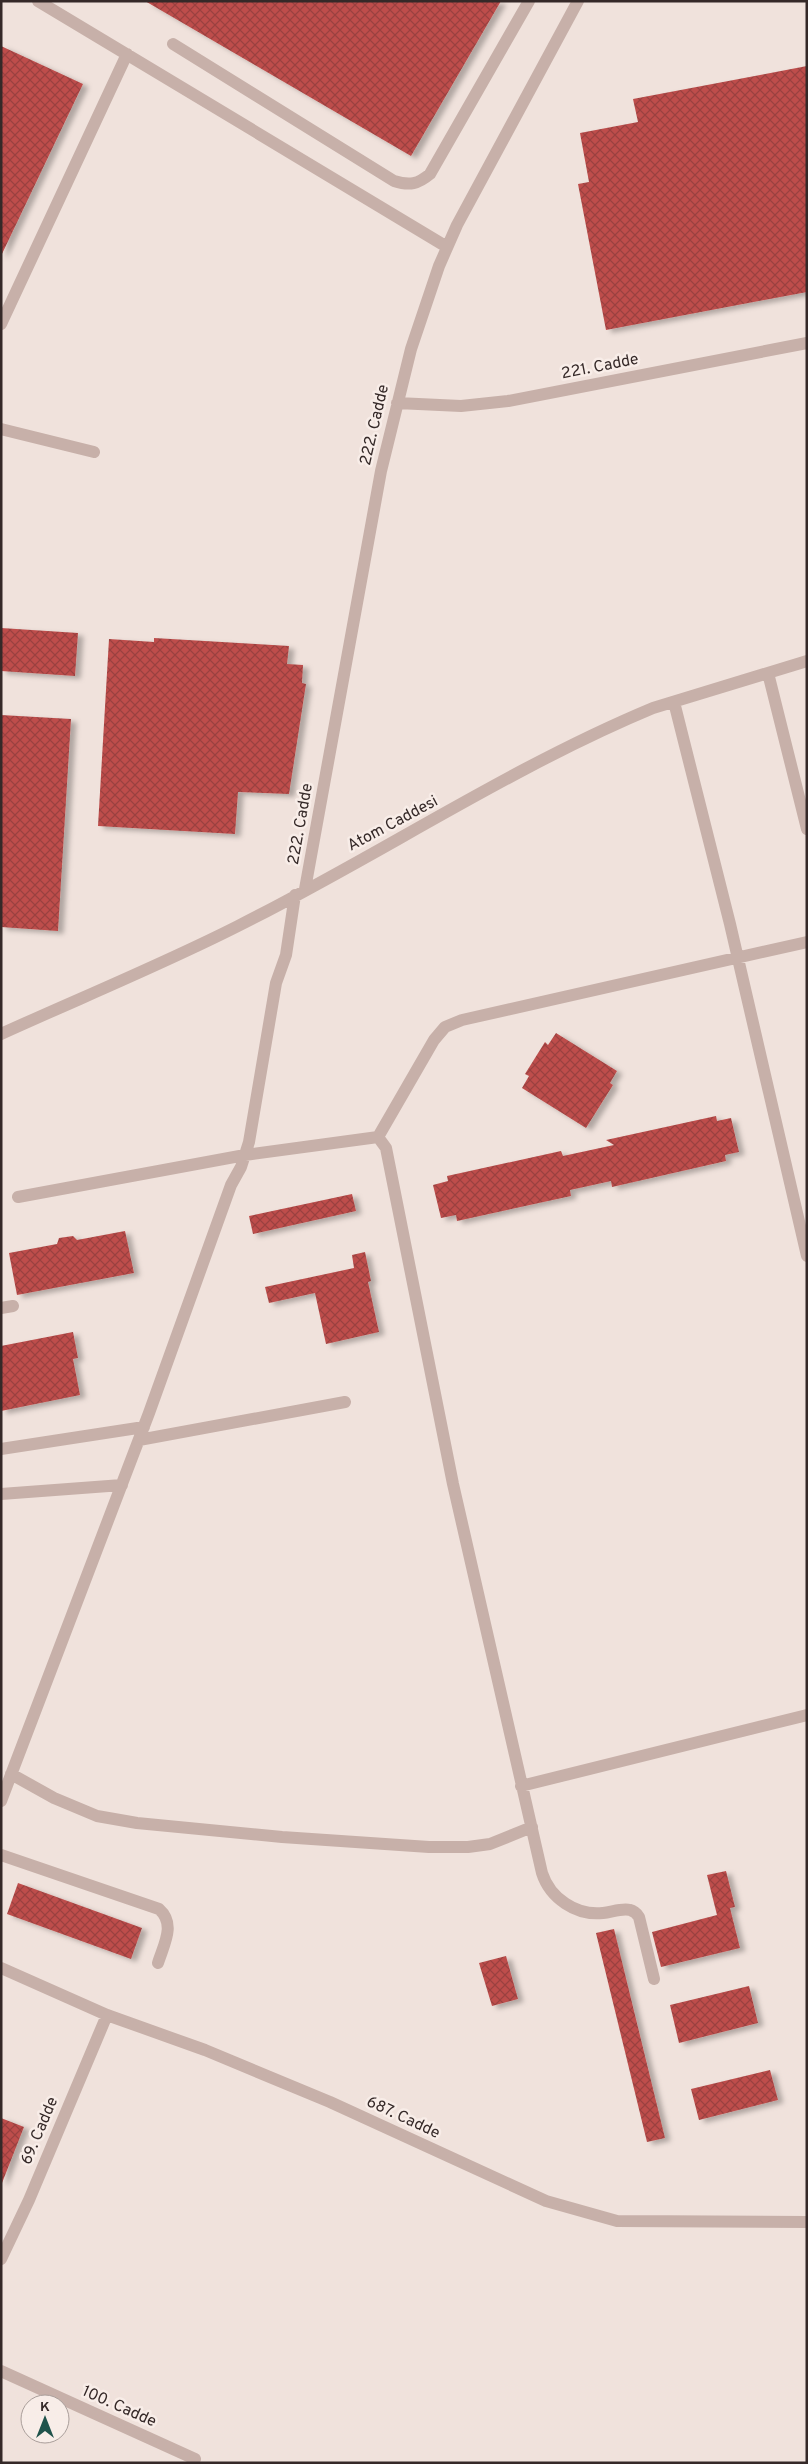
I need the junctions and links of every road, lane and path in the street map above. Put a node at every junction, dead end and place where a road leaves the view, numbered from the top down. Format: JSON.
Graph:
{"nodes":[{"id":1,"x":38,"y":1,"type":"edge"},
{"id":2,"x":529,"y":1,"type":"edge"},
{"id":3,"x":578,"y":1,"type":"edge"},
{"id":4,"x":173,"y":44,"type":"dead end"},
{"id":5,"x":127,"y":54,"type":"junction"},
{"id":6,"x":448,"y":247,"type":"junction"},
{"id":7,"x":1,"y":324,"type":"edge"},
{"id":8,"x":807,"y":343,"type":"edge"},
{"id":9,"x":397,"y":403,"type":"junction"},
{"id":10,"x":1,"y":429,"type":"edge"},
{"id":11,"x":94,"y":452,"type":"dead end"},
{"id":12,"x":807,"y":661,"type":"edge"},
{"id":13,"x":768,"y":673,"type":"junction"},
{"id":14,"x":674,"y":702,"type":"junction"},
{"id":15,"x":807,"y":830,"type":"edge"},
{"id":16,"x":300,"y":892,"type":"junction"},
{"id":17,"x":807,"y":942,"type":"edge"},
{"id":18,"x":738,"y":958,"type":"junction"},
{"id":19,"x":1,"y":1034,"type":"edge"},
{"id":20,"x":378,"y":1137,"type":"junction"},
{"id":21,"x":245,"y":1155,"type":"junction"},
{"id":22,"x":18,"y":1197,"type":"dead end"},
{"id":23,"x":807,"y":1256,"type":"edge"},
{"id":24,"x":345,"y":1402,"type":"dead end"},
{"id":25,"x":144,"y":1427,"type":"junction"},
{"id":26,"x":139,"y":1440,"type":"junction"},
{"id":27,"x":1,"y":1449,"type":"edge"},
{"id":28,"x":122,"y":1485,"type":"junction"},
{"id":29,"x":1,"y":1494,"type":"edge"},
{"id":30,"x":807,"y":1715,"type":"edge"},
{"id":31,"x":11,"y":1774,"type":"junction"},
{"id":32,"x":521,"y":1786,"type":"junction"},
{"id":33,"x":1,"y":1801,"type":"edge"},
{"id":34,"x":531,"y":1827,"type":"junction"},
{"id":35,"x":1,"y":1855,"type":"edge"},
{"id":36,"x":158,"y":1963,"type":"dead end"},
{"id":37,"x":1,"y":1968,"type":"edge"},
{"id":38,"x":654,"y":1979,"type":"dead end"},
{"id":39,"x":107,"y":2015,"type":"junction"},
{"id":40,"x":807,"y":2222,"type":"edge"},
{"id":41,"x":1,"y":2259,"type":"edge"},
{"id":42,"x":1,"y":2371,"type":"edge"},
{"id":43,"x":195,"y":2459,"type":"dead end"}],
"edges":[{"from":1,"to":5,"type":"street"},
{"from":2,"to":4,"type":"street"},
{"from":3,"to":6,"type":"street","name":"222. Cadde"},
{"from":5,"to":6,"type":"street"},
{"from":5,"to":7,"type":"street"},
{"from":6,"to":9,"type":"street","name":"222. Cadde"},
{"from":8,"to":9,"type":"street","name":"221. Cadde"},
{"from":9,"to":16,"type":"street","name":"222. Cadde"},
{"from":10,"to":11,"type":"street"},
{"from":12,"to":13,"type":"street","name":"Atom Caddesi"},
{"from":13,"to":14,"type":"street","name":"Atom Caddesi"},
{"from":13,"to":15,"type":"street"},
{"from":14,"to":16,"type":"street","name":"Atom Caddesi"},
{"from":14,"to":18,"type":"street"},
{"from":16,"to":19,"type":"street","name":"Atom Caddesi"},
{"from":16,"to":21,"type":"street","name":"222. Cadde"},
{"from":17,"to":18,"type":"street"},
{"from":18,"to":20,"type":"street"},
{"from":18,"to":23,"type":"street"},
{"from":20,"to":21,"type":"street"},
{"from":20,"to":32,"type":"street"},
{"from":21,"to":22,"type":"street"},
{"from":21,"to":25,"type":"street","name":"222. Cadde"},
{"from":24,"to":26,"type":"street"},
{"from":25,"to":26,"type":"street","name":"222. Cadde"},
{"from":25,"to":27,"type":"street"},
{"from":26,"to":28,"type":"street","name":"222. Cadde"},
{"from":28,"to":29,"type":"street"},
{"from":28,"to":31,"type":"street","name":"222. Cadde"},
{"from":30,"to":32,"type":"street"},
{"from":31,"to":33,"type":"street","name":"222. Cadde"},
{"from":31,"to":34,"type":"street"},
{"from":32,"to":34,"type":"street"},
{"from":34,"to":38,"type":"street"},
{"from":35,"to":36,"type":"street"},
{"from":37,"to":39,"type":"street","name":"687. Cadde"},
{"from":39,"to":40,"type":"street","name":"687. Cadde"},
{"from":39,"to":41,"type":"street","name":"69. Cadde"},
{"from":42,"to":43,"type":"street","name":"100. Cadde"}]}
